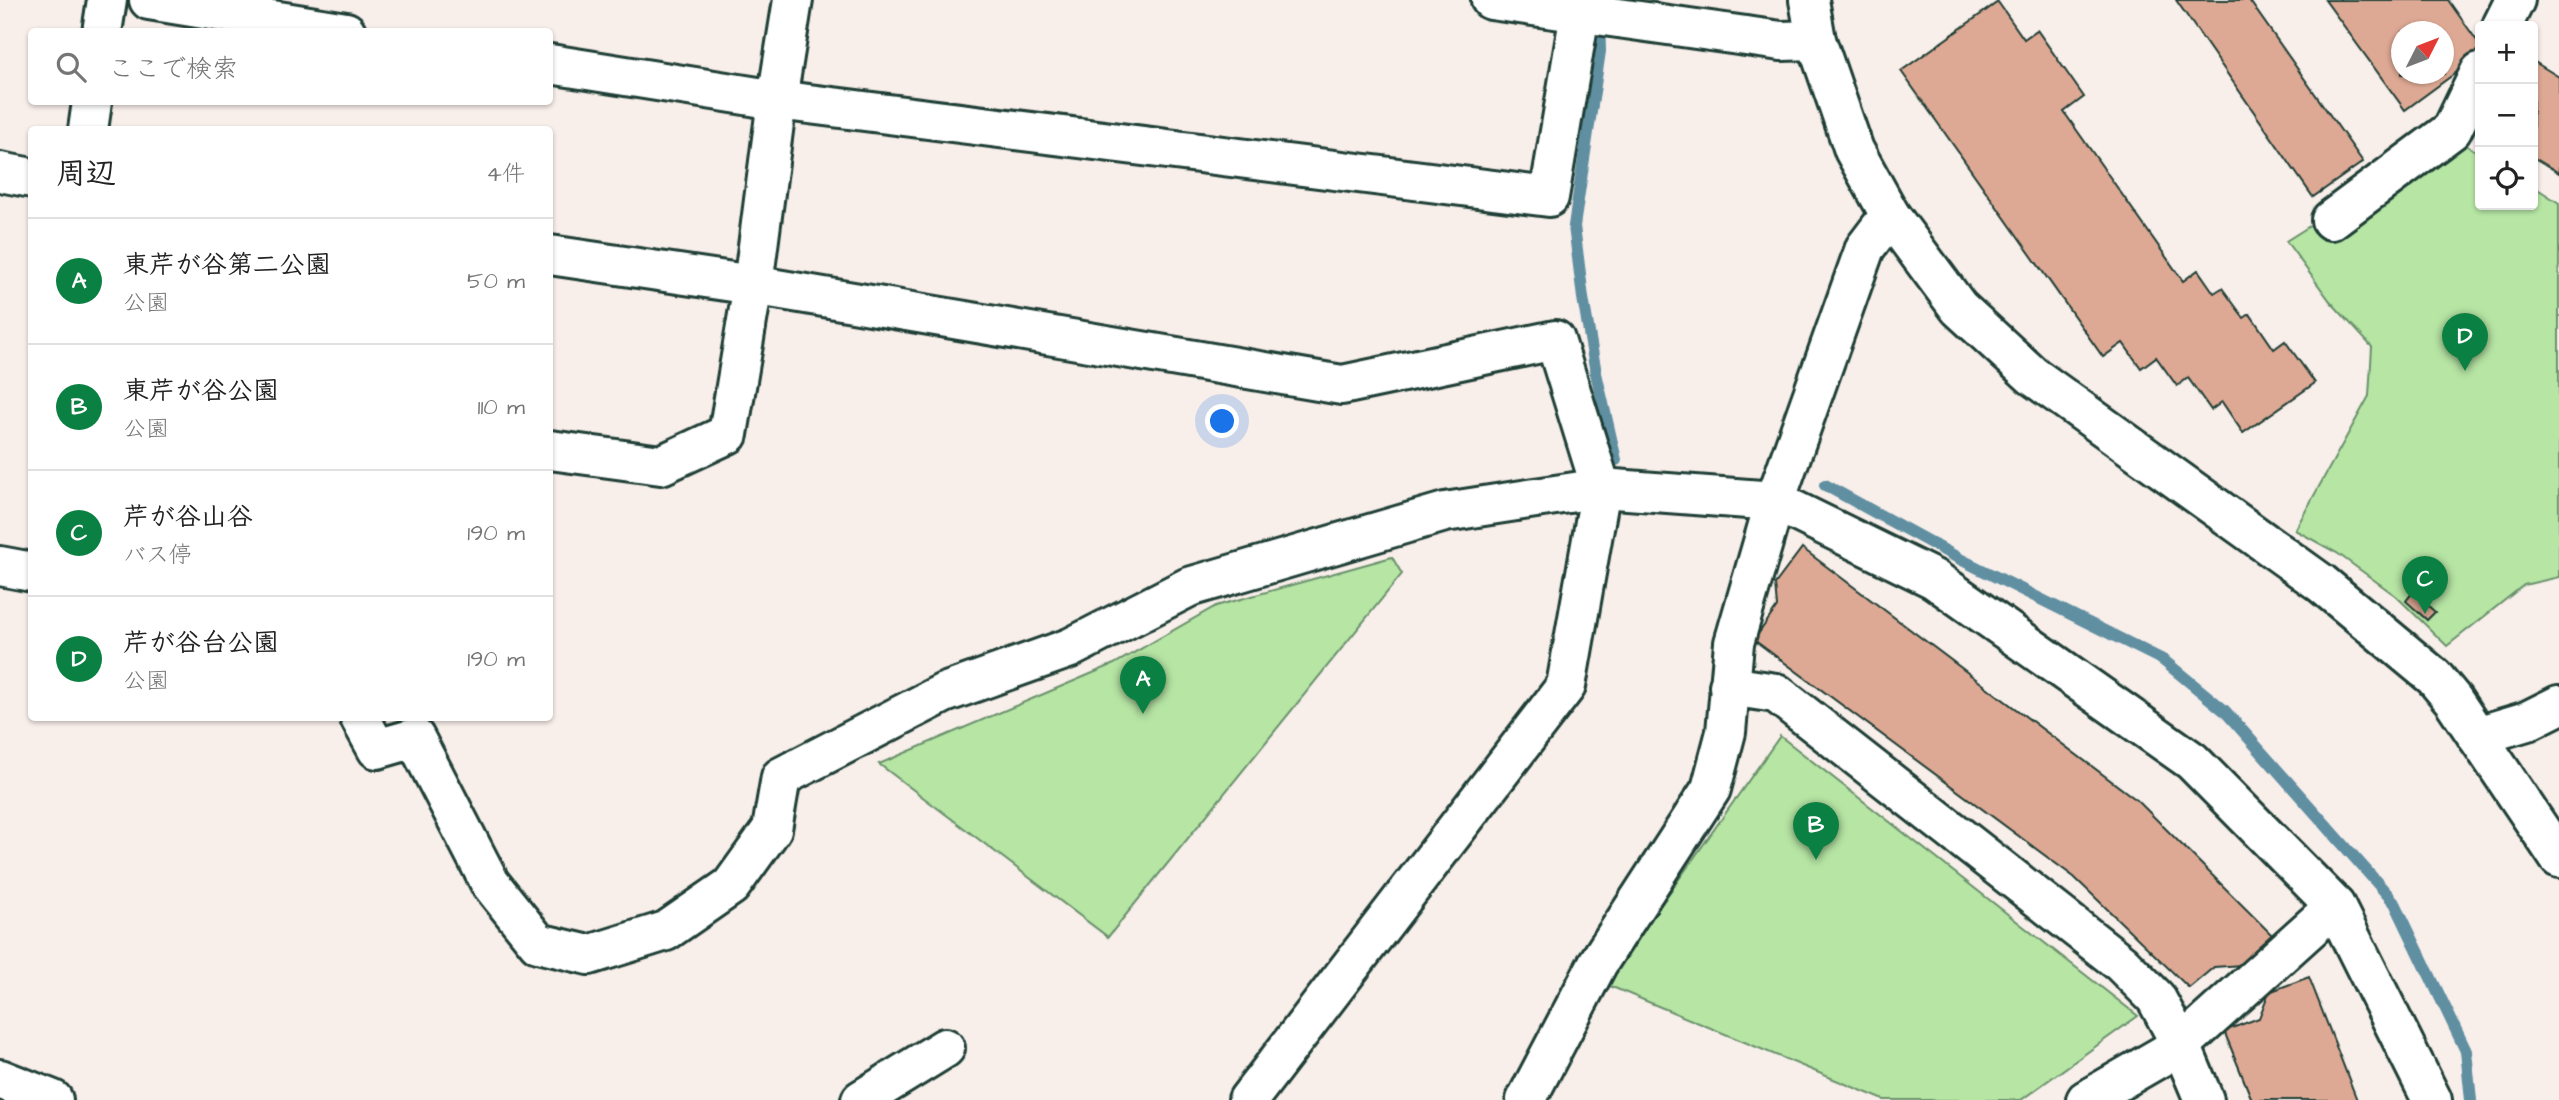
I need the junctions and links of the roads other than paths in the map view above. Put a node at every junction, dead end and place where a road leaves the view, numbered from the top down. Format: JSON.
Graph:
{"nodes":[{"id":1,"x":107,"y":0,"type":"edge"},
{"id":2,"x":149,"y":0,"type":"edge"},
{"id":3,"x":793,"y":0,"type":"edge"},
{"id":4,"x":1491,"y":0,"type":"edge"},
{"id":5,"x":1809,"y":0,"type":"edge"},
{"id":6,"x":2515,"y":0,"type":"edge"},
{"id":7,"x":1581,"y":9,"type":"edge"},
{"id":8,"x":2504,"y":21,"type":"edge"},
{"id":9,"x":103,"y":28,"type":"edge"},
{"id":10,"x":321,"y":28,"type":"edge"},
{"id":11,"x":1816,"y":40,"type":"junction"},
{"id":12,"x":553,"y":64,"type":"edge"},
{"id":13,"x":2475,"y":82,"type":"edge"},
{"id":14,"x":777,"y":100,"type":"junction"},
{"id":15,"x":92,"y":105,"type":"edge"},
{"id":16,"x":89,"y":126,"type":"edge"},
{"id":17,"x":0,"y":172,"type":"edge"},
{"id":18,"x":28,"y":177,"type":"edge"},
{"id":19,"x":1890,"y":215,"type":"junction"},
{"id":20,"x":2331,"y":220,"type":"dead end"},
{"id":21,"x":553,"y":255,"type":"edge"},
{"id":22,"x":753,"y":285,"type":"junction"},
{"id":23,"x":553,"y":450,"type":"edge"},
{"id":24,"x":1601,"y":488,"type":"junction"},
{"id":25,"x":1775,"y":501,"type":"junction"},
{"id":26,"x":0,"y":566,"type":"edge"},
{"id":27,"x":28,"y":571,"type":"edge"},
{"id":28,"x":1729,"y":686,"type":"junction"},
{"id":29,"x":2559,"y":705,"type":"edge"},
{"id":30,"x":362,"y":721,"type":"edge"},
{"id":31,"x":2477,"y":736,"type":"junction"},
{"id":32,"x":2555,"y":841,"type":"edge"},
{"id":33,"x":2335,"y":905,"type":"junction"},
{"id":34,"x":2181,"y":1045,"type":"junction"},
{"id":35,"x":945,"y":1048,"type":"dead end"},
{"id":36,"x":0,"y":1079,"type":"edge"},
{"id":37,"x":53,"y":1100,"type":"edge"},
{"id":38,"x":862,"y":1100,"type":"edge"},
{"id":39,"x":1248,"y":1100,"type":"edge"},
{"id":40,"x":1525,"y":1100,"type":"edge"},
{"id":41,"x":2087,"y":1100,"type":"edge"},
{"id":42,"x":2204,"y":1100,"type":"edge"},
{"id":43,"x":2432,"y":1100,"type":"edge"}],
"edges":[{"from":1,"to":9,"type":"street"},
{"from":2,"to":10,"type":"street"},
{"from":3,"to":14,"type":"street"},
{"from":4,"to":7,"type":"street"},
{"from":5,"to":11,"type":"street"},
{"from":6,"to":8,"type":"street"},
{"from":7,"to":11,"type":"street"},
{"from":7,"to":14,"type":"street"},
{"from":11,"to":19,"type":"street"},
{"from":12,"to":14,"type":"street"},
{"from":13,"to":20,"type":"street"},
{"from":14,"to":22,"type":"street"},
{"from":15,"to":16,"type":"street"},
{"from":17,"to":18,"type":"street"},
{"from":19,"to":25,"type":"street"},
{"from":19,"to":31,"type":"street"},
{"from":21,"to":22,"type":"street"},
{"from":22,"to":23,"type":"street"},
{"from":22,"to":24,"type":"street"},
{"from":24,"to":25,"type":"street"},
{"from":24,"to":30,"type":"street"},
{"from":24,"to":39,"type":"street"},
{"from":25,"to":28,"type":"street"},
{"from":25,"to":33,"type":"street"},
{"from":26,"to":27,"type":"street"},
{"from":28,"to":34,"type":"street"},
{"from":28,"to":40,"type":"street"},
{"from":29,"to":31,"type":"street"},
{"from":31,"to":32,"type":"street"},
{"from":33,"to":34,"type":"street"},
{"from":33,"to":43,"type":"street"},
{"from":34,"to":41,"type":"street"},
{"from":34,"to":42,"type":"street"},
{"from":35,"to":38,"type":"street"},
{"from":36,"to":37,"type":"street"}]}
